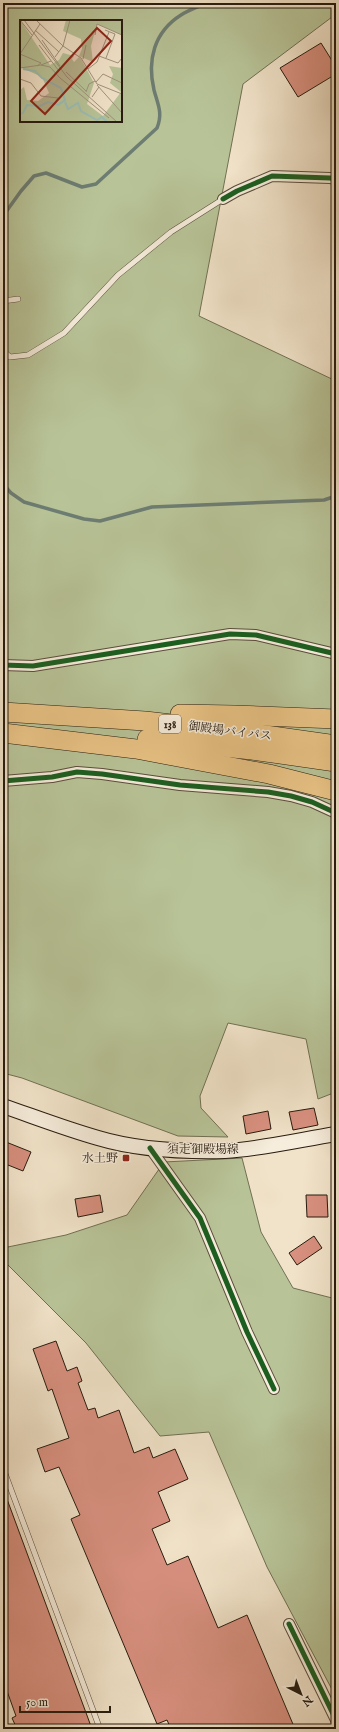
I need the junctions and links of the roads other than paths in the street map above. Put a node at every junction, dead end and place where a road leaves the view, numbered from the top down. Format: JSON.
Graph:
{"nodes":[{"id":1,"x":336,"y":179,"type":"edge"},
{"id":2,"x":223,"y":199,"type":"joint"},
{"id":3,"x":18,"y":298,"type":"dead end"},
{"id":4,"x":3,"y":302,"type":"edge"},
{"id":5,"x":3,"y":350,"type":"edge"},
{"id":6,"x":336,"y":654,"type":"edge"},
{"id":7,"x":3,"y":665,"type":"edge"},
{"id":8,"x":3,"y":712,"type":"edge"},
{"id":9,"x":336,"y":720,"type":"edge"},
{"id":10,"x":3,"y":732,"type":"edge"},
{"id":11,"x":336,"y":745,"type":"edge"},
{"id":12,"x":336,"y":762,"type":"edge"},
{"id":13,"x":3,"y":781,"type":"edge"},
{"id":14,"x":336,"y":791,"type":"edge"},
{"id":15,"x":336,"y":813,"type":"edge"},
{"id":16,"x":3,"y":1106,"type":"edge"},
{"id":17,"x":336,"y":1134,"type":"edge"},
{"id":18,"x":150,"y":1148,"type":"junction"},
{"id":19,"x":274,"y":1388,"type":"dead end"},
{"id":20,"x":3,"y":1468,"type":"edge"},
{"id":21,"x":288,"y":1624,"type":"dead end"},
{"id":22,"x":336,"y":1720,"type":"edge"},
{"id":23,"x":100,"y":1729,"type":"edge"}],
"edges":[{"from":1,"to":2,"type":"street"},
{"from":2,"to":5,"type":"lane"},
{"from":3,"to":4,"type":"lane"},
{"from":6,"to":7,"type":"street"},
{"from":8,"to":9,"type":"highway"},
{"from":8,"to":11,"type":"highway","name":"御殿場バイパス","number":"138"},
{"from":10,"to":12,"type":"highway","name":"御殿場バイパス","number":"138"},
{"from":10,"to":14,"type":"highway"},
{"from":13,"to":15,"type":"street"},
{"from":16,"to":18,"type":"main road","name":"須走御殿場線"},
{"from":17,"to":18,"type":"main road","name":"須走御殿場線"},
{"from":18,"to":19,"type":"street"},
{"from":20,"to":23,"type":"lane"},
{"from":21,"to":22,"type":"street"}]}
